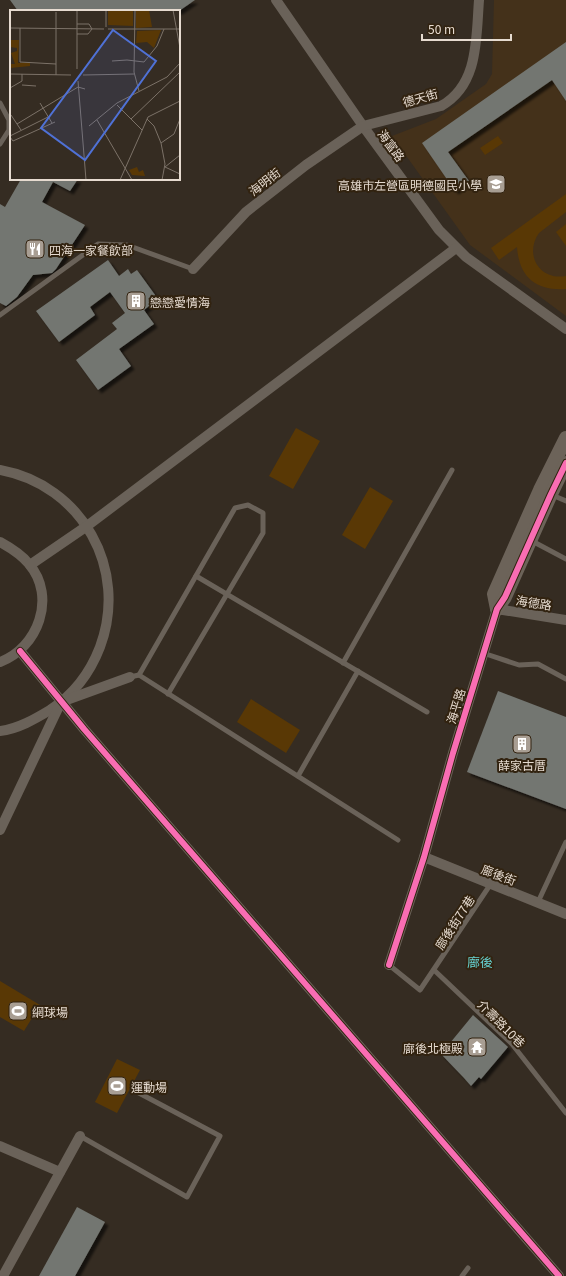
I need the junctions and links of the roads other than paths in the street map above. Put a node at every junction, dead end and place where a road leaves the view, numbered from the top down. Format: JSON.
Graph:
{"nodes":[{"id":1,"x":276,"y":0,"type":"edge"},
{"id":2,"x":479,"y":0,"type":"edge"},
{"id":3,"x":0,"y":103,"type":"edge"},
{"id":4,"x":363,"y":126,"type":"junction"},
{"id":5,"x":0,"y":144,"type":"edge"},
{"id":6,"x":456,"y":248,"type":"junction"},
{"id":7,"x":193,"y":269,"type":"joint"},
{"id":8,"x":0,"y":315,"type":"edge"},
{"id":9,"x":566,"y":329,"type":"edge"},
{"id":10,"x":566,"y":438,"type":"edge"},
{"id":11,"x":566,"y":464,"type":"edge"},
{"id":12,"x":0,"y":470,"type":"edge"},
{"id":13,"x":452,"y":470,"type":"dead end"},
{"id":14,"x":545,"y":492,"type":"junction"},
{"id":15,"x":566,"y":501,"type":"edge"},
{"id":16,"x":87,"y":526,"type":"junction"},
{"id":17,"x":524,"y":538,"type":"junction"},
{"id":18,"x":0,"y":542,"type":"edge"},
{"id":19,"x":566,"y":559,"type":"edge"},
{"id":20,"x":30,"y":564,"type":"junction"},
{"id":21,"x":196,"y":576,"type":"junction"},
{"id":22,"x":226,"y":594,"type":"junction"},
{"id":23,"x":497,"y":609,"type":"junction"},
{"id":24,"x":566,"y":620,"type":"edge"},
{"id":25,"x":20,"y":651,"type":"junction"},
{"id":26,"x":483,"y":653,"type":"junction"},
{"id":27,"x":0,"y":662,"type":"edge"},
{"id":28,"x":343,"y":663,"type":"junction"},
{"id":29,"x":358,"y":672,"type":"junction"},
{"id":30,"x":134,"y":676,"type":"junction"},
{"id":31,"x":566,"y":679,"type":"edge"},
{"id":32,"x":168,"y":694,"type":"junction"},
{"id":33,"x":61,"y":702,"type":"junction"},
{"id":34,"x":427,"y":712,"type":"dead end"},
{"id":35,"x":0,"y":731,"type":"edge"},
{"id":36,"x":298,"y":776,"type":"junction"},
{"id":37,"x":0,"y":830,"type":"edge"},
{"id":38,"x":398,"y":840,"type":"dead end"},
{"id":39,"x":566,"y":842,"type":"edge"},
{"id":40,"x":424,"y":858,"type":"junction"},
{"id":41,"x":490,"y":885,"type":"junction"},
{"id":42,"x":538,"y":902,"type":"junction"},
{"id":43,"x":566,"y":914,"type":"edge"},
{"id":44,"x":390,"y":965,"type":"joint"},
{"id":45,"x":434,"y":970,"type":"junction"},
{"id":46,"x":137,"y":1092,"type":"dead end"},
{"id":47,"x":566,"y":1113,"type":"edge"},
{"id":48,"x":80,"y":1136,"type":"joint"},
{"id":49,"x":0,"y":1146,"type":"edge"},
{"id":50,"x":60,"y":1172,"type":"junction"},
{"id":51,"x":468,"y":1268,"type":"dead end"},
{"id":52,"x":3,"y":1276,"type":"edge"},
{"id":53,"x":462,"y":1276,"type":"edge"},
{"id":54,"x":559,"y":1276,"type":"edge"}],
"edges":[{"from":1,"to":4,"type":"street","name":"海富路"},
{"from":2,"to":4,"type":"street","name":"德天街"},
{"from":3,"to":5,"type":"lane"},
{"from":4,"to":6,"type":"street","name":"海富路"},
{"from":4,"to":7,"type":"street","name":"海明街"},
{"from":6,"to":9,"type":"street","name":"海富路"},
{"from":6,"to":16,"type":"street"},
{"from":7,"to":8,"type":"lane"},
{"from":10,"to":14,"type":"street","name":"海平路"},
{"from":11,"to":14,"type":"street","name":"海平路"},
{"from":12,"to":16,"type":"street"},
{"from":13,"to":28,"type":"lane"},
{"from":14,"to":15,"type":"lane"},
{"from":14,"to":17,"type":"street","name":"海平路"},
{"from":16,"to":20,"type":"street"},
{"from":16,"to":33,"type":"street"},
{"from":17,"to":19,"type":"lane"},
{"from":17,"to":23,"type":"street","name":"海平路"},
{"from":18,"to":20,"type":"street"},
{"from":20,"to":25,"type":"street"},
{"from":21,"to":22,"type":"lane"},
{"from":21,"to":22,"type":"lane"},
{"from":21,"to":30,"type":"lane"},
{"from":22,"to":28,"type":"lane"},
{"from":22,"to":32,"type":"lane"},
{"from":23,"to":24,"type":"street","name":"海德路"},
{"from":23,"to":26,"type":"street","name":"海平路"},
{"from":25,"to":27,"type":"street"},
{"from":25,"to":33,"type":"street"},
{"from":26,"to":31,"type":"lane"},
{"from":26,"to":40,"type":"street","name":"海平路"},
{"from":28,"to":29,"type":"lane"},
{"from":29,"to":34,"type":"lane"},
{"from":29,"to":36,"type":"lane"},
{"from":30,"to":32,"type":"lane"},
{"from":30,"to":33,"type":"street"},
{"from":32,"to":36,"type":"lane"},
{"from":33,"to":35,"type":"street"},
{"from":33,"to":37,"type":"street"},
{"from":33,"to":54,"type":"street"},
{"from":36,"to":38,"type":"lane"},
{"from":39,"to":42,"type":"lane"},
{"from":40,"to":41,"type":"street","name":"廍後街"},
{"from":40,"to":44,"type":"street","name":"海平路"},
{"from":41,"to":42,"type":"street","name":"廍後街"},
{"from":41,"to":45,"type":"lane","name":"廍後街77巷"},
{"from":42,"to":43,"type":"street","name":"廍後街"},
{"from":44,"to":45,"type":"lane","name":"廍後街77巷"},
{"from":45,"to":47,"type":"lane","name":"介壽路10巷"},
{"from":46,"to":48,"type":"lane"},
{"from":48,"to":50,"type":"street"},
{"from":49,"to":50,"type":"street"},
{"from":50,"to":52,"type":"street"},
{"from":51,"to":53,"type":"lane"}]}
